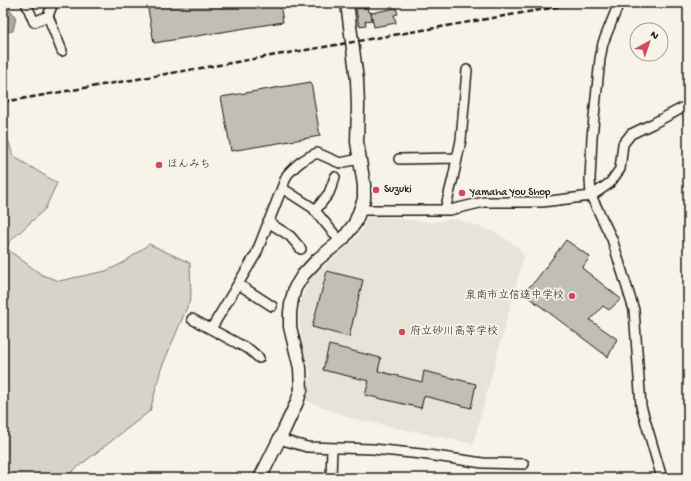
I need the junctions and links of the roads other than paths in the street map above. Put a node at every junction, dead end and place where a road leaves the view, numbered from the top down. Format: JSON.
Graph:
{"nodes":[{"id":1,"x":26,"y":3,"type":"edge"},
{"id":2,"x":53,"y":3,"type":"edge"},
{"id":3,"x":347,"y":3,"type":"edge"},
{"id":4,"x":619,"y":3,"type":"edge"},
{"id":5,"x":48,"y":16,"type":"junction"},
{"id":6,"x":62,"y":51,"type":"dead end"},
{"id":7,"x":468,"y":70,"type":"dead end"},
{"id":8,"x":688,"y":105,"type":"edge"},
{"id":9,"x":458,"y":158,"type":"junction"},
{"id":10,"x":359,"y":159,"type":"junction"},
{"id":11,"x":399,"y":159,"type":"dead end"},
{"id":12,"x":335,"y":177,"type":"dead end"},
{"id":13,"x":282,"y":188,"type":"junction"},
{"id":14,"x":591,"y":196,"type":"junction"},
{"id":15,"x":360,"y":210,"type":"junction"},
{"id":16,"x":445,"y":210,"type":"junction"},
{"id":17,"x":315,"y":211,"type":"junction"},
{"id":18,"x":268,"y":222,"type":"junction"},
{"id":19,"x":340,"y":241,"type":"junction"},
{"id":20,"x":301,"y":248,"type":"dead end"},
{"id":21,"x":238,"y":284,"type":"junction"},
{"id":22,"x":272,"y":306,"type":"dead end"},
{"id":23,"x":192,"y":318,"type":"dead end"},
{"id":24,"x":211,"y":329,"type":"junction"},
{"id":25,"x":259,"y":358,"type":"dead end"},
{"id":26,"x":279,"y":440,"type":"junction"},
{"id":27,"x":332,"y":448,"type":"junction"},
{"id":28,"x":524,"y":464,"type":"dead end"},
{"id":29,"x":260,"y":478,"type":"edge"},
{"id":30,"x":331,"y":478,"type":"edge"},
{"id":31,"x":662,"y":478,"type":"edge"}],
"edges":[{"from":1,"to":5,"type":"street"},
{"from":2,"to":5,"type":"street"},
{"from":3,"to":10,"type":"street"},
{"from":4,"to":14,"type":"street"},
{"from":5,"to":6,"type":"street"},
{"from":7,"to":9,"type":"street"},
{"from":8,"to":14,"type":"street"},
{"from":9,"to":11,"type":"street"},
{"from":9,"to":16,"type":"street"},
{"from":10,"to":13,"type":"street"},
{"from":10,"to":15,"type":"street"},
{"from":12,"to":17,"type":"street"},
{"from":13,"to":17,"type":"street"},
{"from":13,"to":18,"type":"street"},
{"from":14,"to":16,"type":"street"},
{"from":14,"to":31,"type":"street"},
{"from":15,"to":16,"type":"street"},
{"from":15,"to":19,"type":"street"},
{"from":17,"to":19,"type":"street"},
{"from":18,"to":20,"type":"street"},
{"from":18,"to":21,"type":"street"},
{"from":19,"to":26,"type":"street"},
{"from":21,"to":22,"type":"street"},
{"from":21,"to":24,"type":"street"},
{"from":23,"to":24,"type":"street"},
{"from":24,"to":25,"type":"street"},
{"from":26,"to":27,"type":"street"},
{"from":26,"to":29,"type":"street"},
{"from":27,"to":28,"type":"street"},
{"from":27,"to":30,"type":"street"}]}
